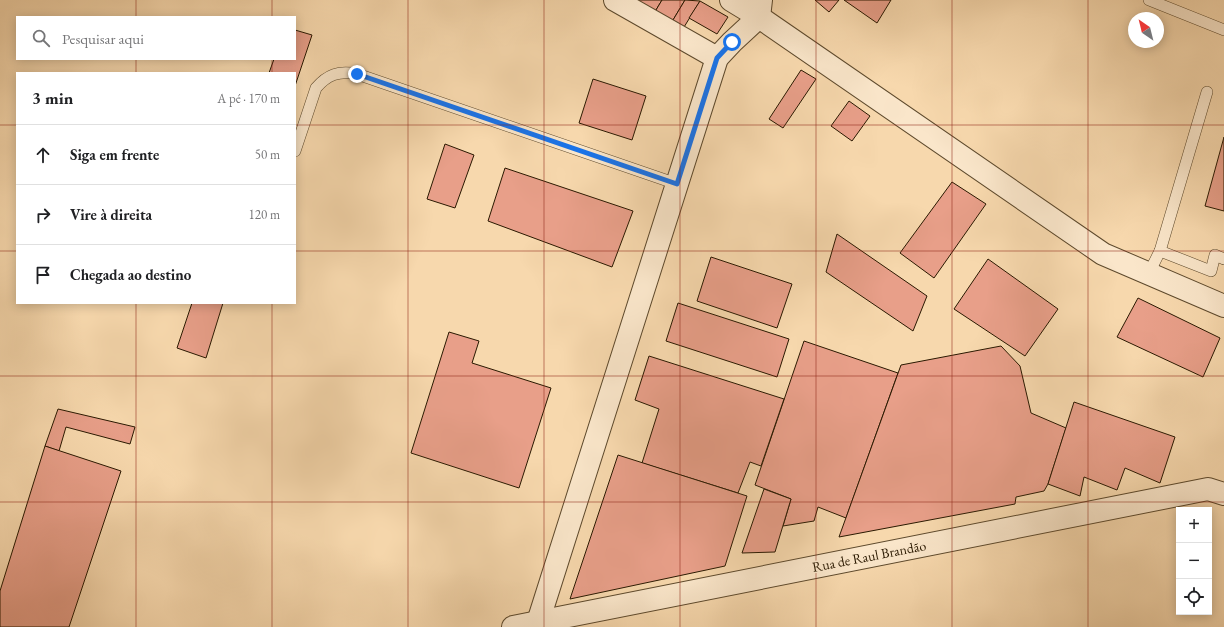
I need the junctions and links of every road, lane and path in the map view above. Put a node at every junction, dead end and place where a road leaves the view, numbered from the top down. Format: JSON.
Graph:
{"nodes":[{"id":1,"x":615,"y":0,"type":"edge"},
{"id":2,"x":731,"y":0,"type":"edge"},
{"id":3,"x":1149,"y":0,"type":"edge"},
{"id":4,"x":760,"y":8,"type":"edge"},
{"id":5,"x":1224,"y":30,"type":"edge"},
{"id":6,"x":717,"y":58,"type":"junction"},
{"id":7,"x":1207,"y":92,"type":"dead end"},
{"id":8,"x":296,"y":149,"type":"edge"},
{"id":9,"x":677,"y":184,"type":"junction"},
{"id":10,"x":1160,"y":251,"type":"junction"},
{"id":11,"x":1224,"y":259,"type":"edge"},
{"id":12,"x":1149,"y":273,"type":"junction"},
{"id":13,"x":1224,"y":306,"type":"edge"},
{"id":14,"x":1224,"y":494,"type":"edge"},
{"id":15,"x":538,"y":622,"type":"junction"},
{"id":16,"x":513,"y":627,"type":"edge"}],
"edges":[{"from":1,"to":6,"type":"street"},
{"from":2,"to":4,"type":"street"},
{"from":3,"to":5,"type":"lane"},
{"from":4,"to":6,"type":"street"},
{"from":4,"to":12,"type":"street"},
{"from":6,"to":9,"type":"street"},
{"from":7,"to":10,"type":"lane"},
{"from":8,"to":9,"type":"lane"},
{"from":9,"to":15,"type":"street"},
{"from":10,"to":11,"type":"lane"},
{"from":10,"to":12,"type":"lane"},
{"from":12,"to":13,"type":"street"},
{"from":14,"to":15,"type":"street","name":"Rua de Raul Brandão"},
{"from":15,"to":16,"type":"street","name":"Rua de Raul Brandão"}]}
